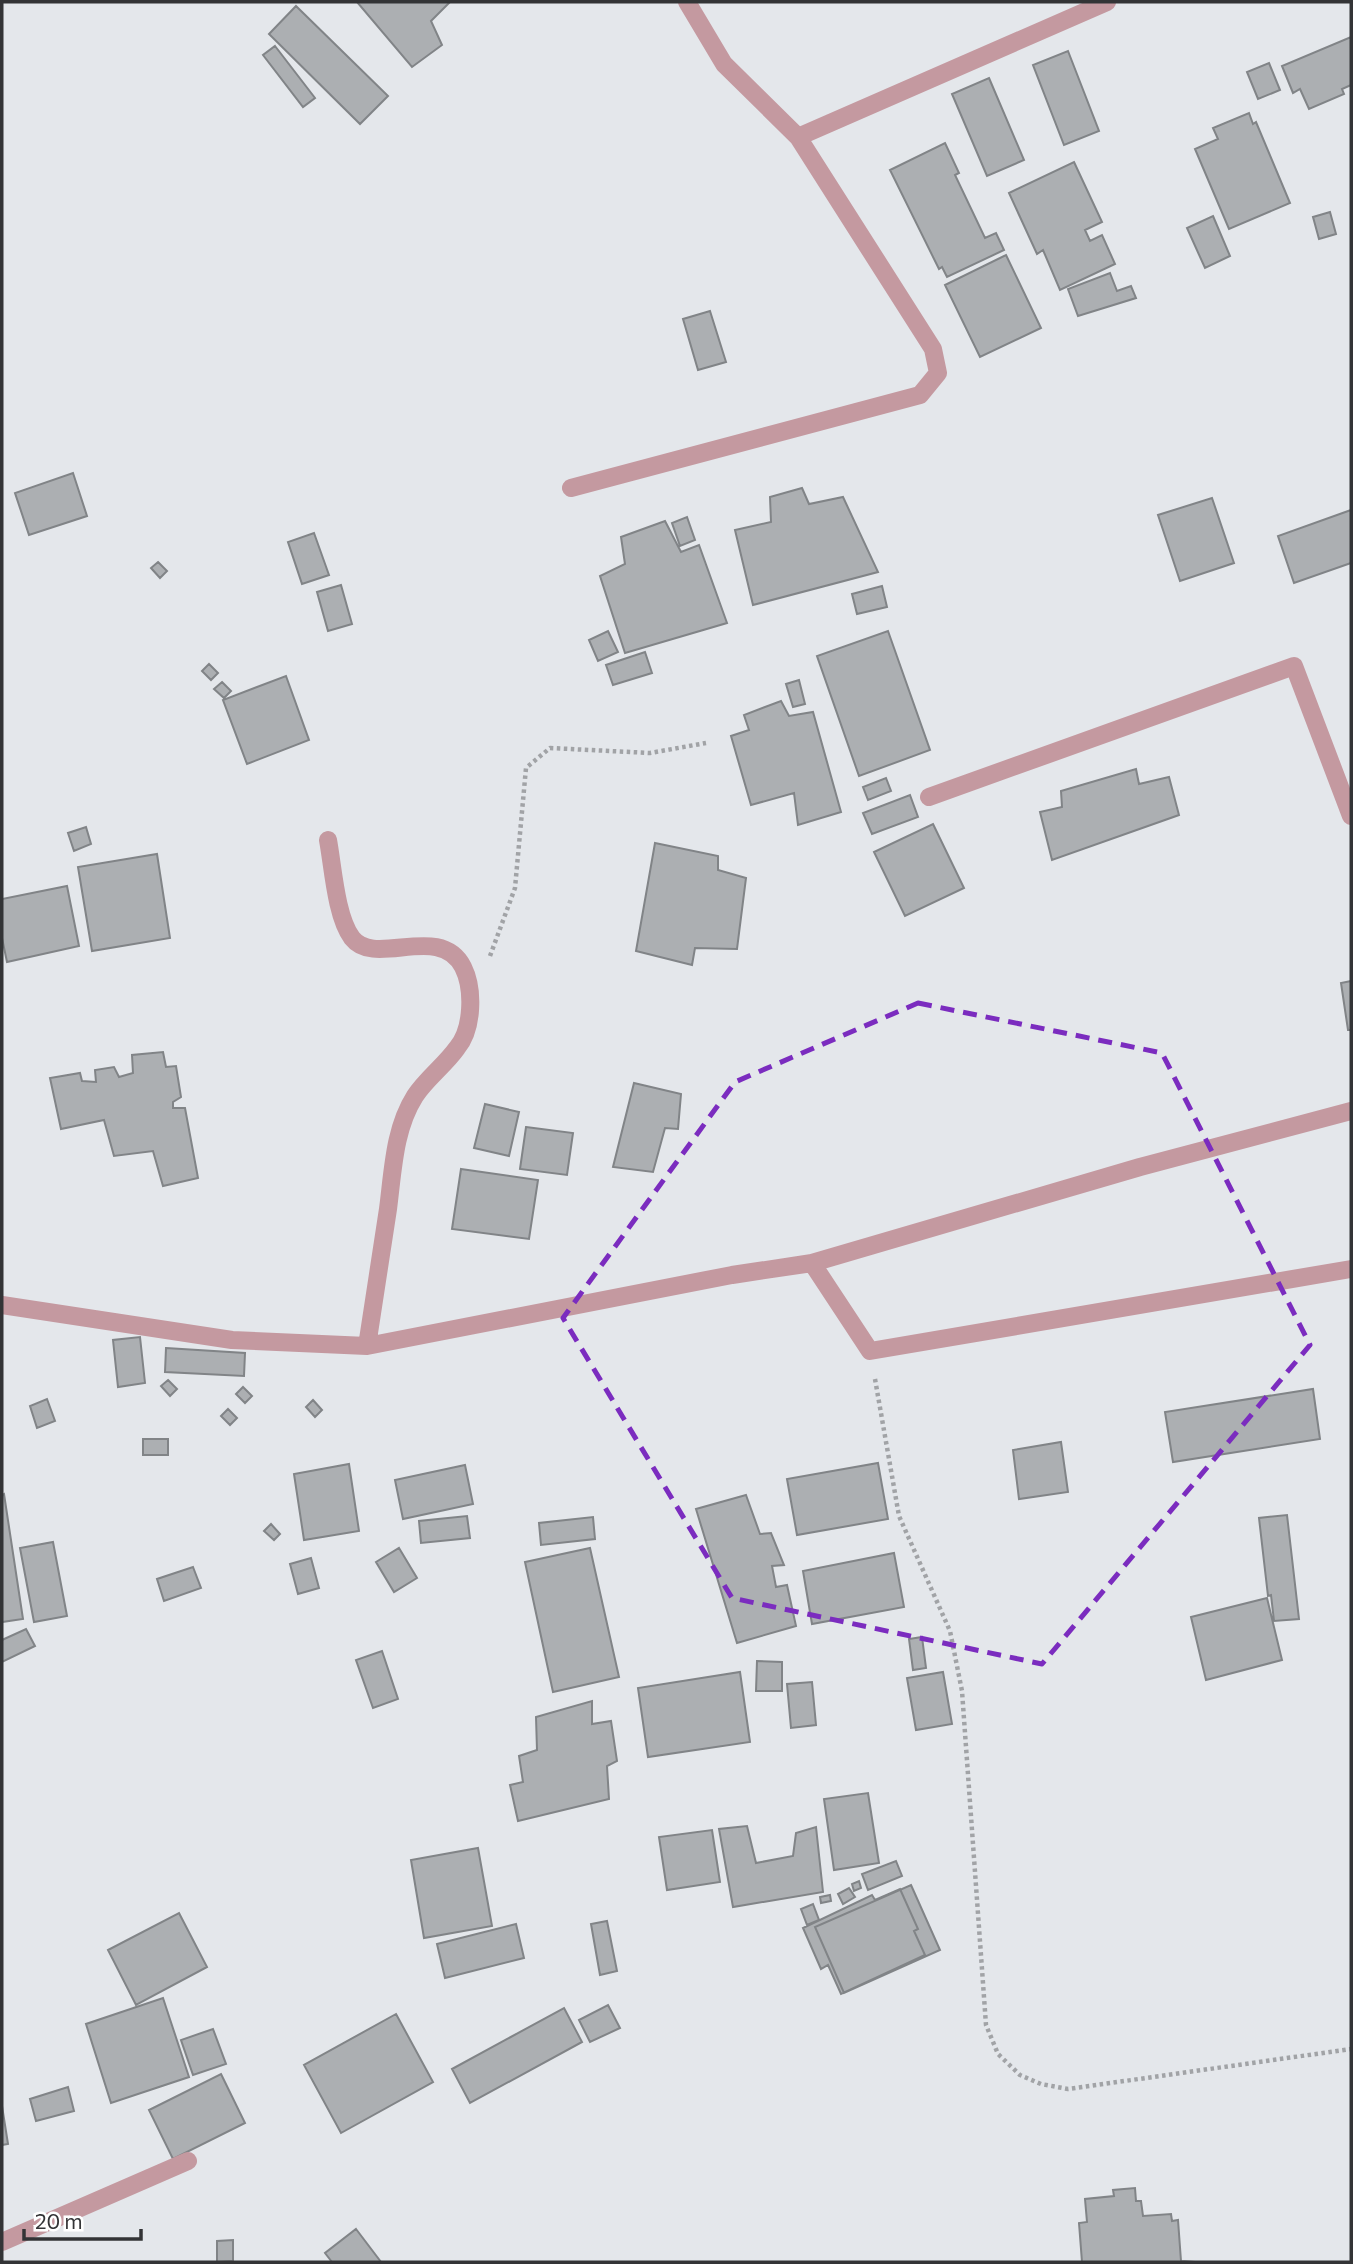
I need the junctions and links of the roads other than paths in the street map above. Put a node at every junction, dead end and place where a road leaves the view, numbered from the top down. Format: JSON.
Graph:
{"nodes":[{"id":1,"x":687,"y":2,"type":"edge"},
{"id":2,"x":1107,"y":2,"type":"edge"},
{"id":3,"x":798,"y":137,"type":"junction"},
{"id":4,"x":571,"y":488,"type":"dead end"},
{"id":5,"x":929,"y":797,"type":"dead end"},
{"id":6,"x":1351,"y":816,"type":"edge"},
{"id":7,"x":328,"y":840,"type":"dead end"},
{"id":8,"x":1351,"y":1111,"type":"edge"},
{"id":9,"x":813,"y":1263,"type":"junction"},
{"id":10,"x":1351,"y":1269,"type":"edge"},
{"id":11,"x":2,"y":1304,"type":"edge"},
{"id":12,"x":368,"y":1346,"type":"junction"},
{"id":13,"x":188,"y":2161,"type":"dead end"},
{"id":14,"x":2,"y":2242,"type":"edge"}],
"edges":[{"from":1,"to":3,"type":"street"},
{"from":2,"to":3,"type":"street"},
{"from":3,"to":4,"type":"street"},
{"from":5,"to":6,"type":"street"},
{"from":7,"to":12,"type":"street"},
{"from":8,"to":9,"type":"street"},
{"from":9,"to":10,"type":"street"},
{"from":9,"to":12,"type":"street"},
{"from":11,"to":12,"type":"street"},
{"from":13,"to":14,"type":"street"}]}
